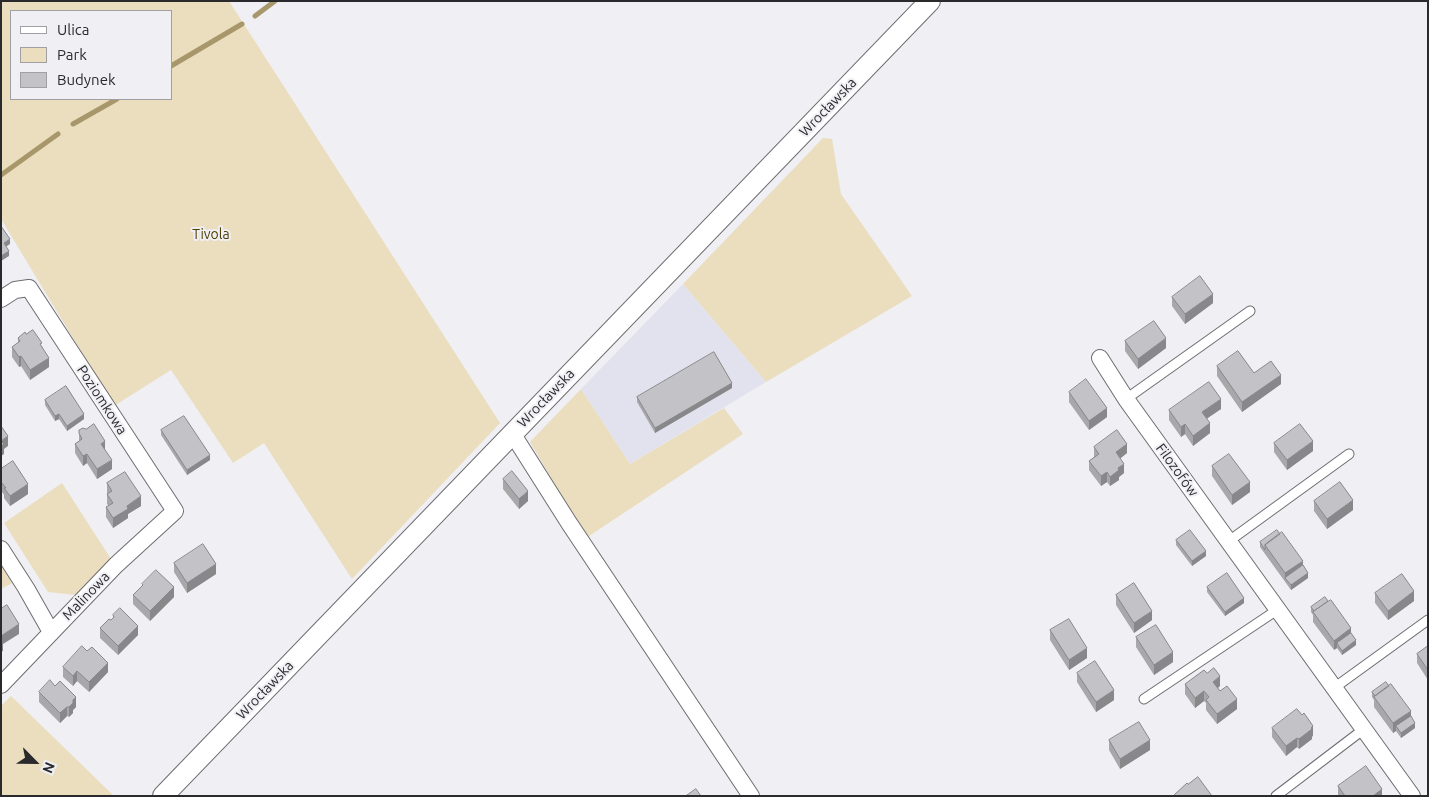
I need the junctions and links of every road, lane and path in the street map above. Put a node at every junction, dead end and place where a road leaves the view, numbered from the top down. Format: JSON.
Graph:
{"nodes":[{"id":1,"x":930,"y":1,"type":"edge"},
{"id":2,"x":1,"y":299,"type":"edge"},
{"id":3,"x":1250,"y":311,"type":"dead end"},
{"id":4,"x":1100,"y":358,"type":"dead end"},
{"id":5,"x":1126,"y":400,"type":"junction"},
{"id":6,"x":512,"y":434,"type":"junction"},
{"id":7,"x":1348,"y":454,"type":"dead end"},
{"id":8,"x":175,"y":511,"type":"joint"},
{"id":9,"x":1228,"y":541,"type":"junction"},
{"id":10,"x":1,"y":549,"type":"edge"},
{"id":11,"x":1277,"y":610,"type":"junction"},
{"id":12,"x":1428,"y":620,"type":"edge"},
{"id":13,"x":51,"y":632,"type":"junction"},
{"id":14,"x":1,"y":685,"type":"edge"},
{"id":15,"x":1334,"y":688,"type":"junction"},
{"id":16,"x":1144,"y":700,"type":"dead end"},
{"id":17,"x":1364,"y":729,"type":"junction"},
{"id":18,"x":163,"y":796,"type":"edge"},
{"id":19,"x":751,"y":796,"type":"edge"},
{"id":20,"x":1276,"y":796,"type":"edge"},
{"id":21,"x":1412,"y":796,"type":"edge"}],
"edges":[{"from":1,"to":6,"type":"street","name":"Wrocławska"},
{"from":2,"to":8,"type":"street","name":"Poziomkowa"},
{"from":3,"to":5,"type":"lane"},
{"from":4,"to":5,"type":"street","name":"Filozofów"},
{"from":5,"to":9,"type":"street","name":"Filozofów"},
{"from":6,"to":18,"type":"street","name":"Wrocławska"},
{"from":6,"to":19,"type":"street"},
{"from":7,"to":9,"type":"lane"},
{"from":8,"to":13,"type":"street","name":"Malinowa"},
{"from":9,"to":11,"type":"street","name":"Filozofów"},
{"from":10,"to":13,"type":"street"},
{"from":11,"to":15,"type":"street","name":"Filozofów"},
{"from":11,"to":16,"type":"lane"},
{"from":12,"to":15,"type":"lane"},
{"from":13,"to":14,"type":"street","name":"Malinowa"},
{"from":15,"to":17,"type":"street","name":"Filozofów"},
{"from":17,"to":20,"type":"lane"},
{"from":17,"to":21,"type":"street","name":"Filozofów"}]}
